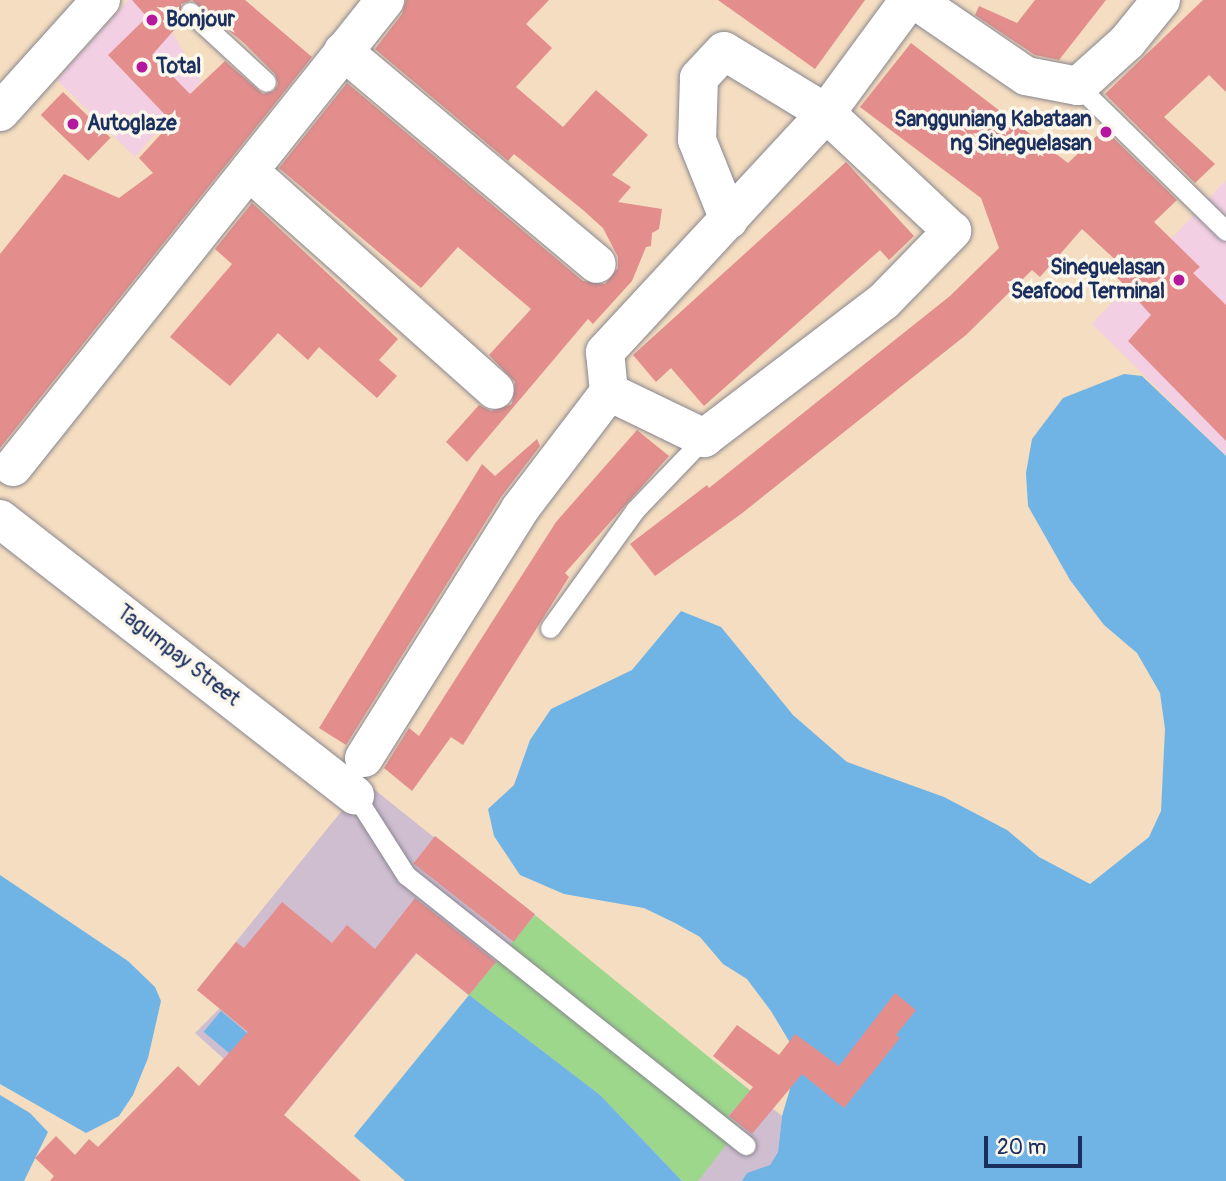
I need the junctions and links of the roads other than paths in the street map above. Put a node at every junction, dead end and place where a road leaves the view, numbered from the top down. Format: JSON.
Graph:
{"nodes":[{"id":1,"x":100,"y":0,"type":"edge"},
{"id":2,"x":384,"y":0,"type":"edge"},
{"id":3,"x":909,"y":0,"type":"edge"},
{"id":4,"x":915,"y":0,"type":"edge"},
{"id":5,"x":1161,"y":0,"type":"edge"},
{"id":6,"x":190,"y":12,"type":"dead end"},
{"id":7,"x":343,"y":51,"type":"junction"},
{"id":8,"x":266,"y":82,"type":"dead end"},
{"id":9,"x":1077,"y":86,"type":"junction"},
{"id":10,"x":0,"y":112,"type":"edge"},
{"id":11,"x":826,"y":113,"type":"junction"},
{"id":12,"x":249,"y":171,"type":"junction"},
{"id":13,"x":730,"y":220,"type":"junction"},
{"id":14,"x":1226,"y":231,"type":"edge"},
{"id":15,"x":597,"y":264,"type":"dead end"},
{"id":16,"x":495,"y":390,"type":"dead end"},
{"id":17,"x":609,"y":392,"type":"junction"},
{"id":18,"x":704,"y":439,"type":"junction"},
{"id":19,"x":13,"y":467,"type":"dead end"},
{"id":20,"x":0,"y":519,"type":"edge"},
{"id":21,"x":550,"y":628,"type":"dead end"},
{"id":22,"x":364,"y":758,"type":"dead end"},
{"id":23,"x":355,"y":795,"type":"joint"},
{"id":24,"x":746,"y":1145,"type":"dead end"}],
"edges":[{"from":1,"to":10,"type":"street"},
{"from":2,"to":7,"type":"street"},
{"from":3,"to":11,"type":"street"},
{"from":4,"to":9,"type":"street"},
{"from":5,"to":9,"type":"street"},
{"from":6,"to":8,"type":"lane"},
{"from":7,"to":12,"type":"street"},
{"from":7,"to":15,"type":"street"},
{"from":9,"to":14,"type":"lane"},
{"from":11,"to":13,"type":"street"},
{"from":11,"to":13,"type":"street"},
{"from":11,"to":18,"type":"street"},
{"from":12,"to":16,"type":"street"},
{"from":12,"to":19,"type":"street"},
{"from":13,"to":17,"type":"street"},
{"from":17,"to":18,"type":"street"},
{"from":17,"to":22,"type":"street"},
{"from":18,"to":21,"type":"lane"},
{"from":20,"to":23,"type":"street","name":"Tagumpay Street"},
{"from":23,"to":24,"type":"lane"}]}
